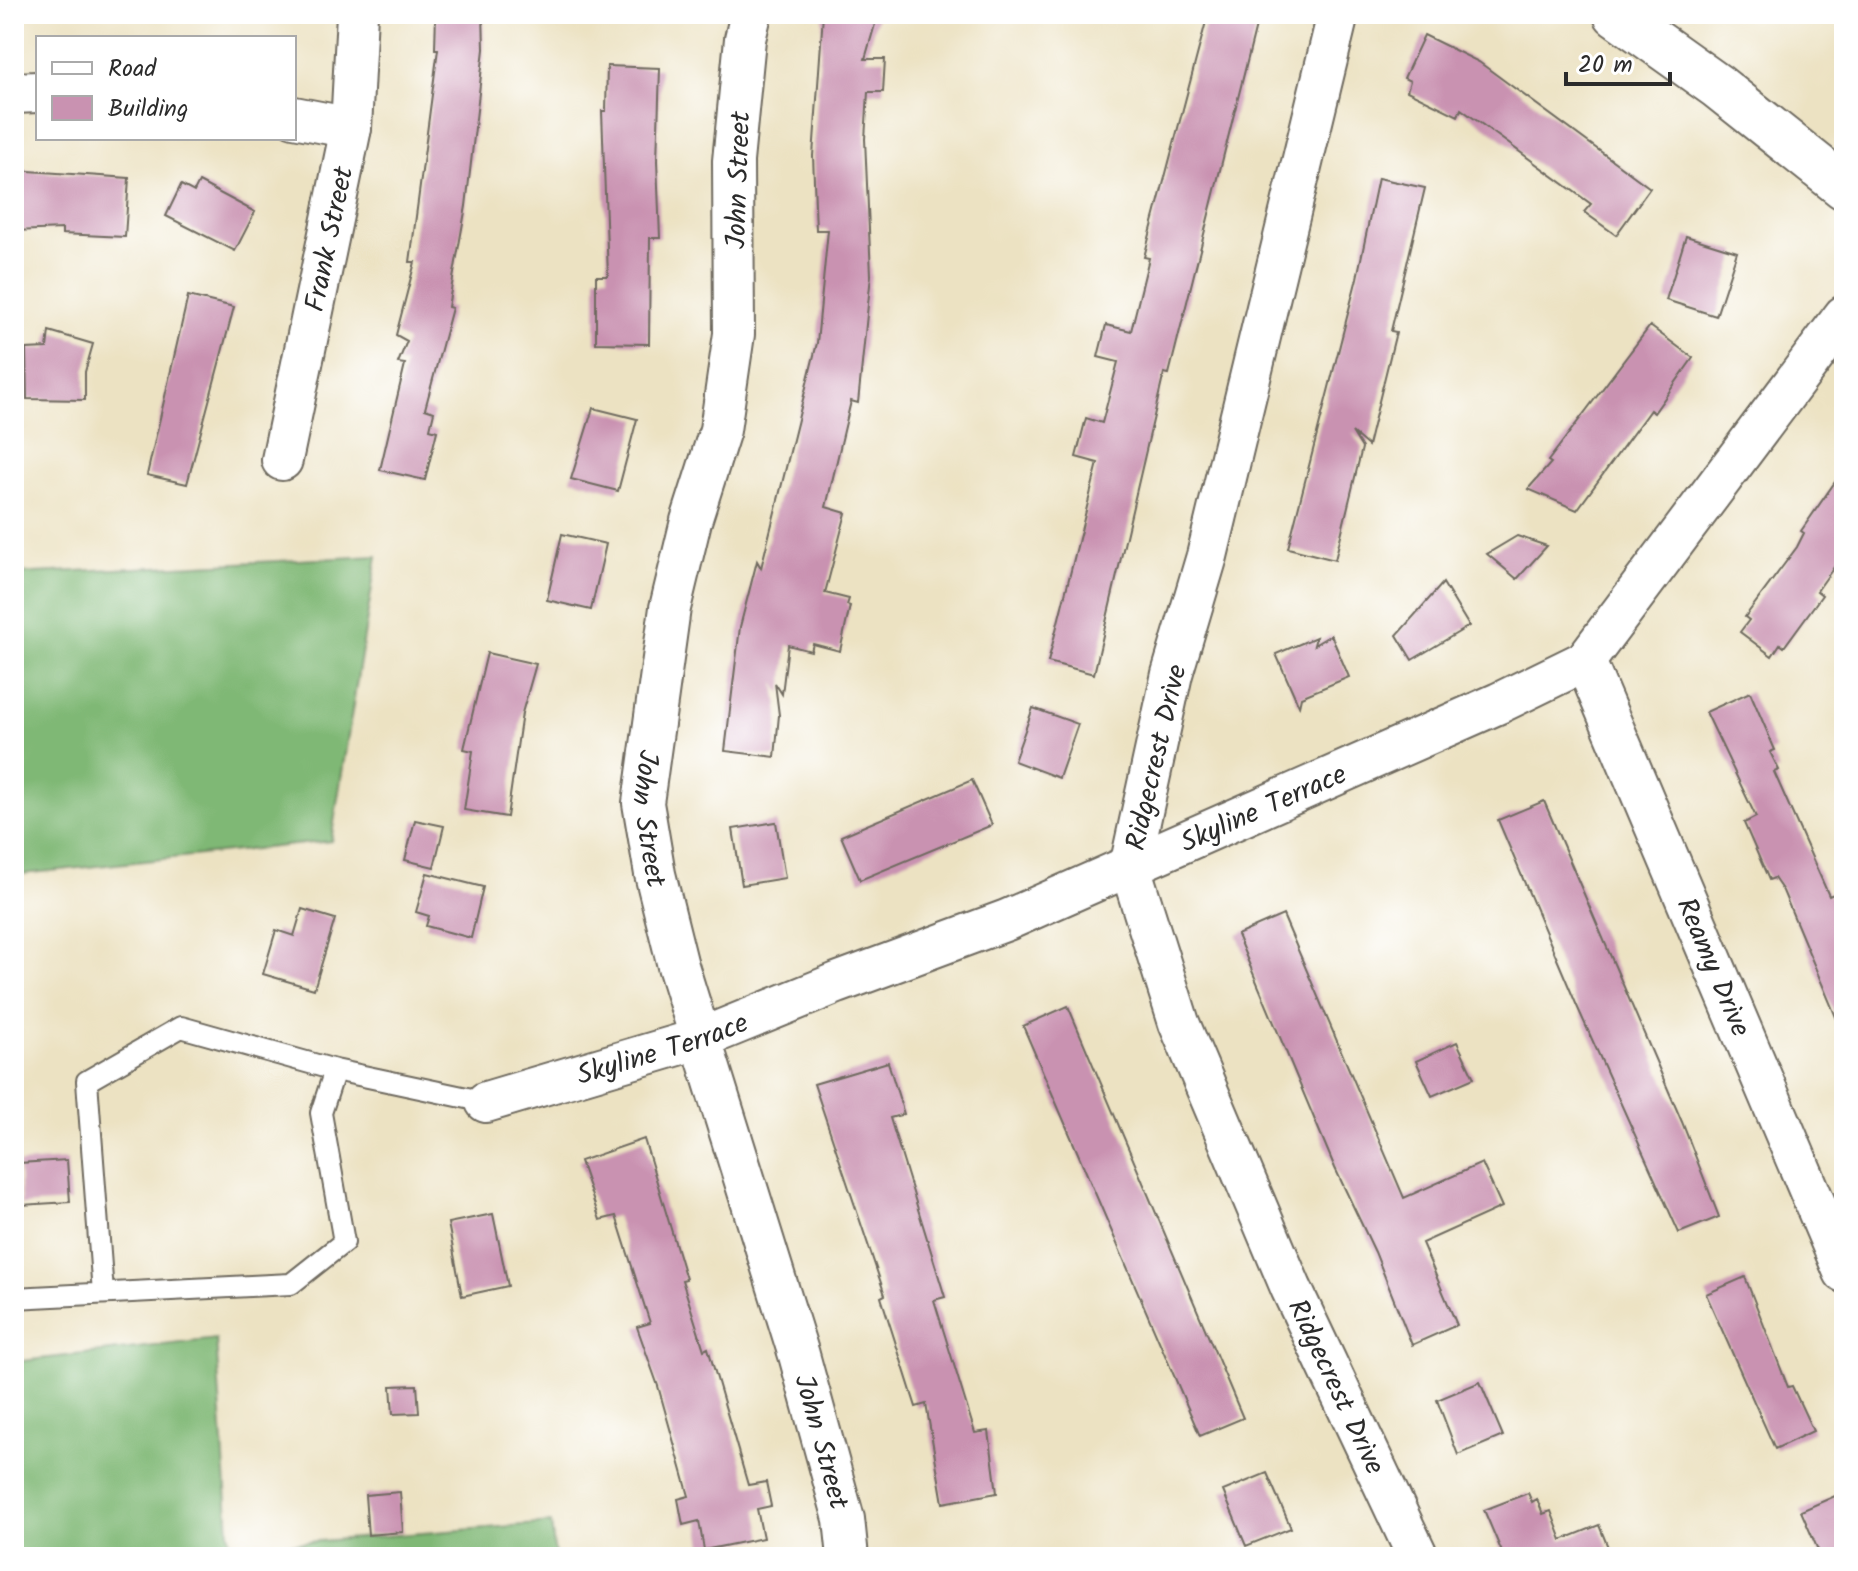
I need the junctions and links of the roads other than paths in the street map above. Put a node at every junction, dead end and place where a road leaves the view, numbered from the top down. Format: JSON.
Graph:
{"nodes":[{"id":1,"x":357,"y":14,"type":"edge"},
{"id":2,"x":751,"y":14,"type":"edge"},
{"id":3,"x":1338,"y":14,"type":"edge"},
{"id":4,"x":1616,"y":14,"type":"edge"},
{"id":5,"x":36,"y":92,"type":"edge"},
{"id":6,"x":14,"y":93,"type":"edge"},
{"id":7,"x":296,"y":117,"type":"edge"},
{"id":8,"x":351,"y":128,"type":"junction"},
{"id":9,"x":1844,"y":187,"type":"edge"},
{"id":10,"x":1844,"y":316,"type":"edge"},
{"id":11,"x":282,"y":460,"type":"dead end"},
{"id":12,"x":1585,"y":661,"type":"junction"},
{"id":13,"x":1130,"y":867,"type":"junction"},
{"id":14,"x":702,"y":1038,"type":"junction"},
{"id":15,"x":335,"y":1070,"type":"junction"},
{"id":16,"x":486,"y":1102,"type":"joint"},
{"id":17,"x":1844,"y":1272,"type":"edge"},
{"id":18,"x":103,"y":1293,"type":"junction"},
{"id":19,"x":14,"y":1298,"type":"edge"},
{"id":20,"x":848,"y":1557,"type":"edge"},
{"id":21,"x":1418,"y":1557,"type":"edge"}],
"edges":[{"from":1,"to":8,"type":"street","name":"Frank Street"},
{"from":2,"to":14,"type":"street","name":"John Street"},
{"from":3,"to":13,"type":"street","name":"Ridgecrest Drive"},
{"from":4,"to":9,"type":"main road"},
{"from":5,"to":6,"type":"street"},
{"from":7,"to":8,"type":"street"},
{"from":8,"to":11,"type":"street","name":"Frank Street"},
{"from":10,"to":12,"type":"street","name":"Skyline Terrace"},
{"from":12,"to":13,"type":"street","name":"Skyline Terrace"},
{"from":12,"to":17,"type":"street","name":"Reamy Drive"},
{"from":13,"to":14,"type":"street","name":"Skyline Terrace"},
{"from":13,"to":21,"type":"street","name":"Ridgecrest Drive"},
{"from":14,"to":16,"type":"street","name":"Skyline Terrace"},
{"from":14,"to":20,"type":"street","name":"John Street"},
{"from":15,"to":16,"type":"lane"},
{"from":15,"to":18,"type":"lane"},
{"from":15,"to":18,"type":"lane"},
{"from":18,"to":19,"type":"lane"}]}
